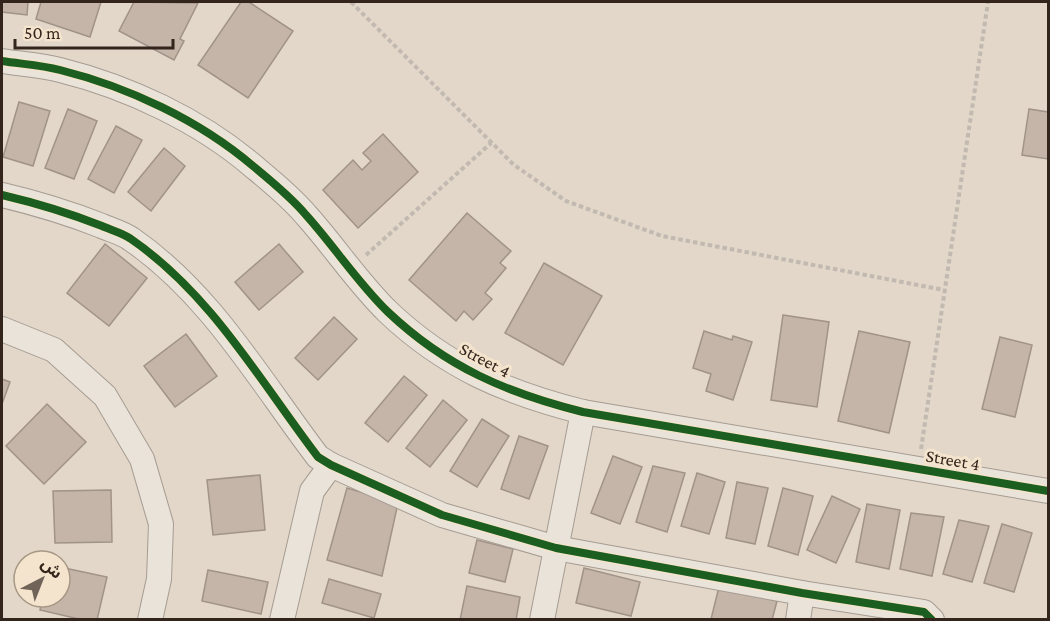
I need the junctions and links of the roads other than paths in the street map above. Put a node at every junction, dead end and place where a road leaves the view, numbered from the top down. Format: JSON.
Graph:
{"nodes":[{"id":1,"x":2,"y":61,"type":"edge"},
{"id":2,"x":2,"y":195,"type":"edge"},
{"id":3,"x":2,"y":329,"type":"edge"},
{"id":4,"x":583,"y":412,"type":"junction"},
{"id":5,"x":331,"y":465,"type":"junction"},
{"id":6,"x":1048,"y":491,"type":"edge"},
{"id":7,"x":556,"y":548,"type":"junction"},
{"id":8,"x":802,"y":593,"type":"junction"},
{"id":9,"x":150,"y":620,"type":"edge"},
{"id":10,"x":282,"y":620,"type":"edge"},
{"id":11,"x":542,"y":620,"type":"edge"},
{"id":12,"x":798,"y":620,"type":"edge"},
{"id":13,"x":932,"y":620,"type":"edge"}],
"edges":[{"from":1,"to":4,"type":"street","name":"Street 4"},
{"from":2,"to":5,"type":"street"},
{"from":3,"to":9,"type":"street"},
{"from":4,"to":6,"type":"street","name":"Street 4"},
{"from":4,"to":7,"type":"street"},
{"from":5,"to":7,"type":"street"},
{"from":5,"to":10,"type":"street"},
{"from":7,"to":8,"type":"street"},
{"from":7,"to":11,"type":"street"},
{"from":8,"to":12,"type":"street"},
{"from":8,"to":13,"type":"street"}]}
